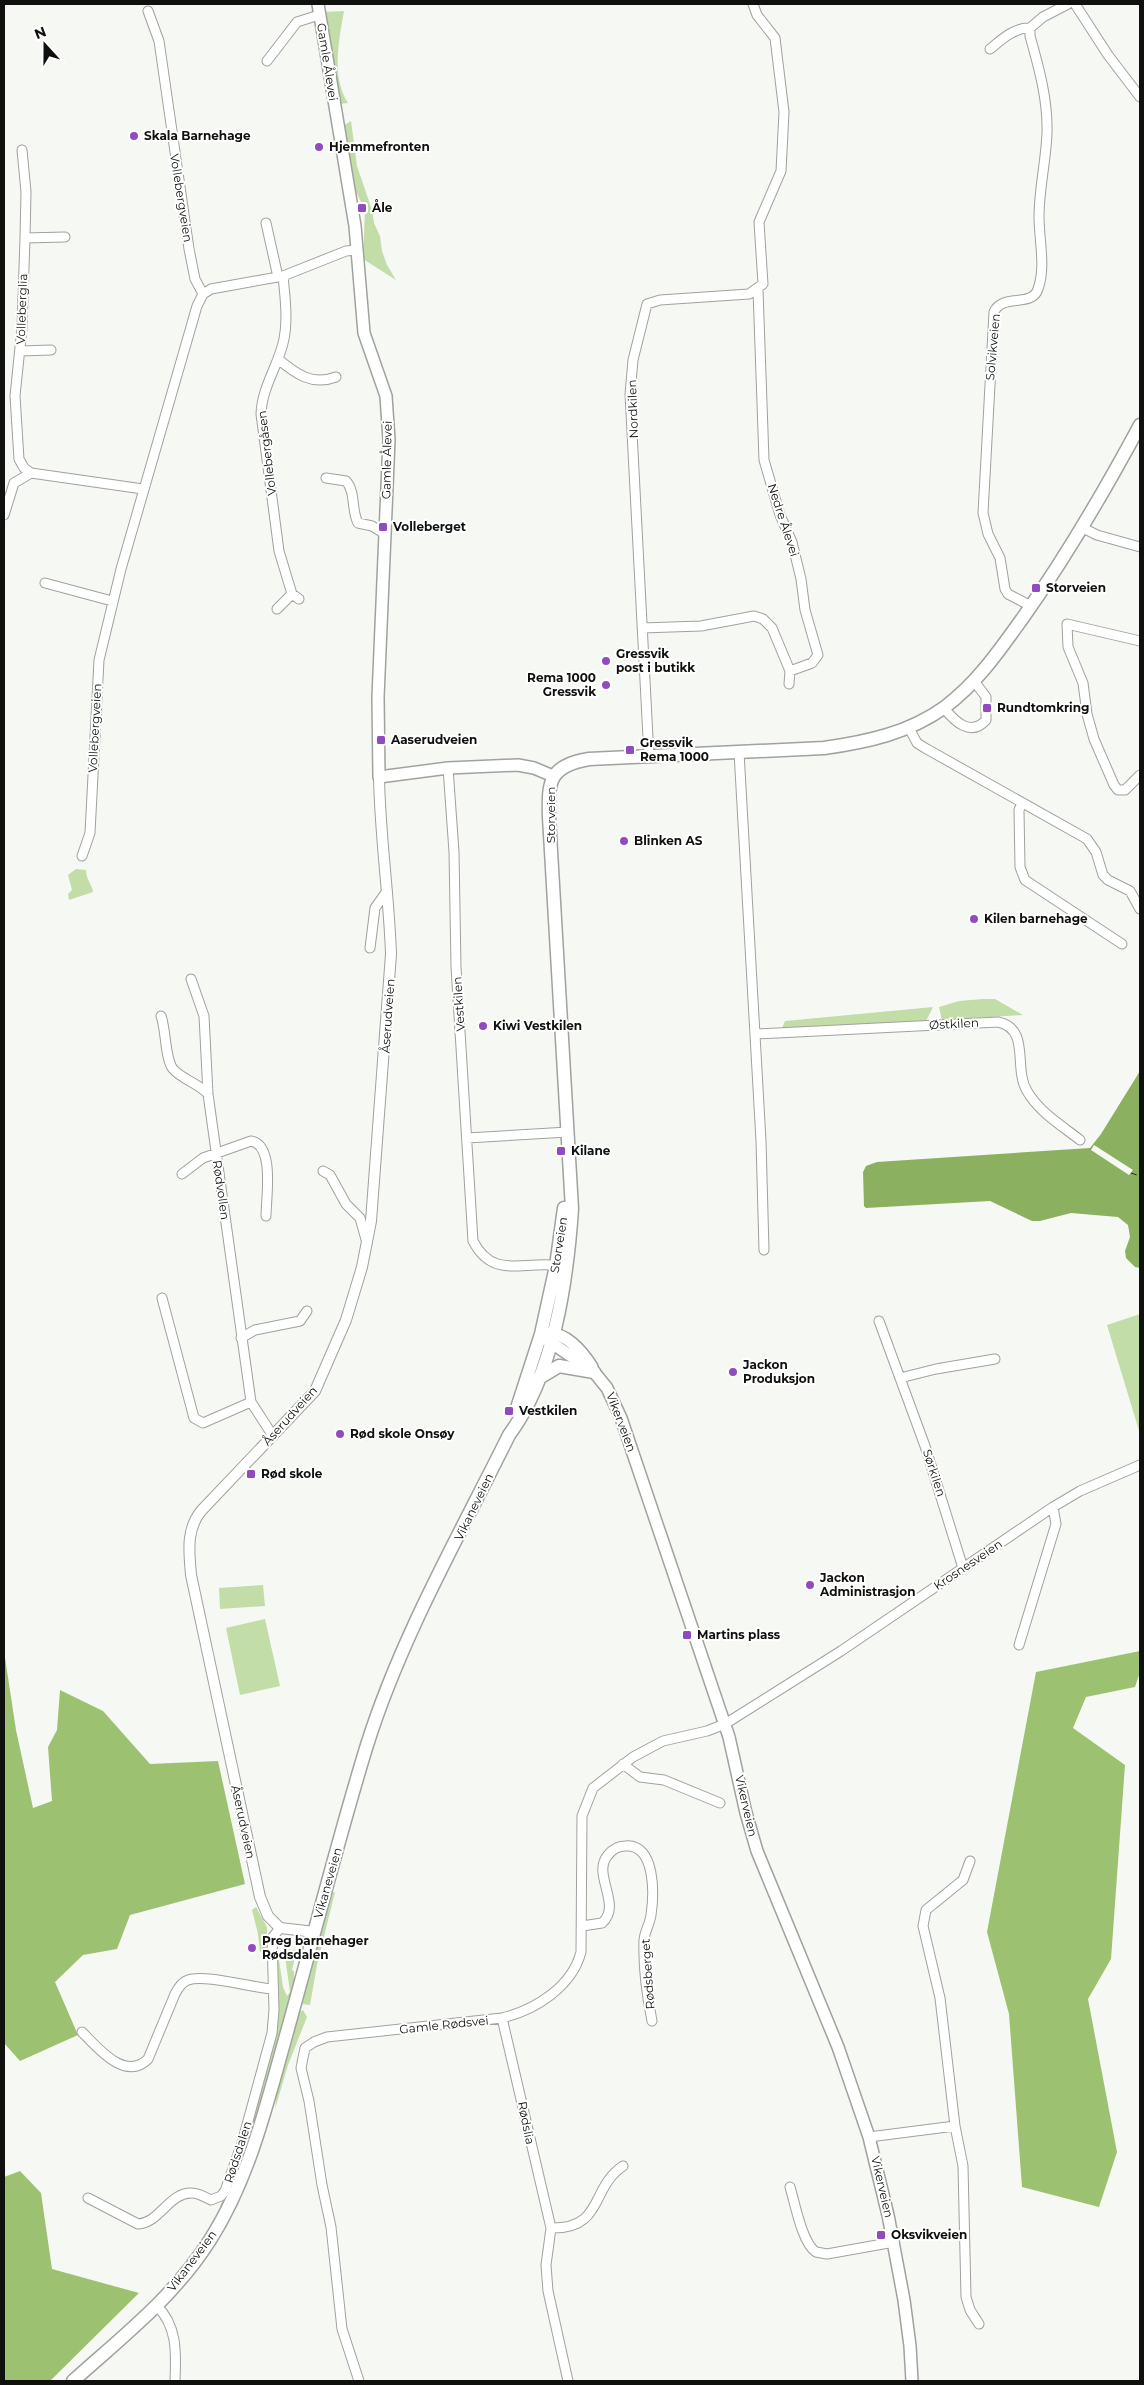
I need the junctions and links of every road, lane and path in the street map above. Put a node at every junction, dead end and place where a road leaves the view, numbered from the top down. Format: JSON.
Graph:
{"nodes":[{"id":1,"x":753,"y":4,"type":"edge"},
{"id":2,"x":1068,"y":4,"type":"edge"},
{"id":3,"x":1075,"y":4,"type":"edge"},
{"id":4,"x":318,"y":9,"type":"edge"},
{"id":5,"x":148,"y":11,"type":"dead end"},
{"id":6,"x":1030,"y":28,"type":"junction"},
{"id":7,"x":990,"y":49,"type":"dead end"},
{"id":8,"x":267,"y":61,"type":"dead end"},
{"id":9,"x":1140,"y":96,"type":"edge"},
{"id":10,"x":22,"y":150,"type":"dead end"},
{"id":11,"x":266,"y":223,"type":"dead end"},
{"id":12,"x":25,"y":238,"type":"junction"},
{"id":13,"x":65,"y":238,"type":"dead end"},
{"id":14,"x":357,"y":250,"type":"junction"},
{"id":15,"x":281,"y":277,"type":"junction"},
{"id":16,"x":758,"y":290,"type":"junction"},
{"id":17,"x":204,"y":294,"type":"junction"},
{"id":18,"x":51,"y":350,"type":"dead end"},
{"id":19,"x":21,"y":351,"type":"junction"},
{"id":20,"x":278,"y":359,"type":"junction"},
{"id":21,"x":336,"y":377,"type":"dead end"},
{"id":22,"x":1140,"y":425,"type":"edge"},
{"id":23,"x":25,"y":466,"type":"junction"},
{"id":24,"x":326,"y":478,"type":"dead end"},
{"id":25,"x":14,"y":483,"type":"junction"},
{"id":26,"x":144,"y":489,"type":"junction"},
{"id":27,"x":4,"y":515,"type":"edge"},
{"id":28,"x":1083,"y":528,"type":"junction"},
{"id":29,"x":386,"y":534,"type":"junction"},
{"id":30,"x":1140,"y":547,"type":"edge"},
{"id":31,"x":45,"y":583,"type":"dead end"},
{"id":32,"x":112,"y":601,"type":"junction"},
{"id":33,"x":1031,"y":606,"type":"junction"},
{"id":34,"x":277,"y":609,"type":"dead end"},
{"id":35,"x":642,"y":628,"type":"junction"},
{"id":36,"x":1140,"y":641,"type":"edge"},
{"id":37,"x":790,"y":671,"type":"junction"},
{"id":38,"x":974,"y":681,"type":"junction"},
{"id":39,"x":789,"y":684,"type":"dead end"},
{"id":40,"x":944,"y":708,"type":"junction"},
{"id":41,"x":909,"y":728,"type":"junction"},
{"id":42,"x":738,"y":752,"type":"junction"},
{"id":43,"x":649,"y":756,"type":"junction"},
{"id":44,"x":448,"y":768,"type":"junction"},
{"id":45,"x":1140,"y":775,"type":"edge"},
{"id":46,"x":553,"y":776,"type":"junction"},
{"id":47,"x":379,"y":777,"type":"junction"},
{"id":48,"x":1022,"y":803,"type":"junction"},
{"id":49,"x":82,"y":856,"type":"dead end"},
{"id":50,"x":387,"y":891,"type":"junction"},
{"id":51,"x":1140,"y":909,"type":"edge"},
{"id":52,"x":1122,"y":944,"type":"dead end"},
{"id":53,"x":370,"y":948,"type":"dead end"},
{"id":54,"x":192,"y":979,"type":"dead end"},
{"id":55,"x":161,"y":1016,"type":"dead end"},
{"id":56,"x":755,"y":1034,"type":"junction"},
{"id":57,"x":208,"y":1094,"type":"junction"},
{"id":58,"x":568,"y":1132,"type":"junction"},
{"id":59,"x":467,"y":1138,"type":"junction"},
{"id":60,"x":1080,"y":1140,"type":"dead end"},
{"id":61,"x":216,"y":1153,"type":"junction"},
{"id":62,"x":323,"y":1171,"type":"dead end"},
{"id":63,"x":182,"y":1174,"type":"dead end"},
{"id":64,"x":266,"y":1216,"type":"dead end"},
{"id":65,"x":367,"y":1243,"type":"junction"},
{"id":66,"x":764,"y":1250,"type":"dead end"},
{"id":67,"x":551,"y":1265,"type":"dead end"},
{"id":68,"x":162,"y":1298,"type":"dead end"},
{"id":69,"x":307,"y":1311,"type":"dead end"},
{"id":70,"x":879,"y":1321,"type":"dead end"},
{"id":71,"x":548,"y":1337,"type":"junction"},
{"id":72,"x":242,"y":1338,"type":"junction"},
{"id":73,"x":995,"y":1359,"type":"dead end"},
{"id":74,"x":594,"y":1372,"type":"junction"},
{"id":75,"x":539,"y":1378,"type":"junction"},
{"id":76,"x":900,"y":1378,"type":"junction"},
{"id":77,"x":251,"y":1402,"type":"junction"},
{"id":78,"x":509,"y":1435,"type":"junction"},
{"id":79,"x":273,"y":1436,"type":"junction"},
{"id":80,"x":1140,"y":1465,"type":"edge"},
{"id":81,"x":1053,"y":1507,"type":"junction"},
{"id":82,"x":963,"y":1568,"type":"junction"},
{"id":83,"x":1018,"y":1645,"type":"dead end"},
{"id":84,"x":724,"y":1724,"type":"junction"},
{"id":85,"x":623,"y":1764,"type":"junction"},
{"id":86,"x":720,"y":1803,"type":"dead end"},
{"id":87,"x":970,"y":1861,"type":"dead end"},
{"id":88,"x":582,"y":1926,"type":"junction"},
{"id":89,"x":280,"y":1928,"type":"junction"},
{"id":90,"x":315,"y":1932,"type":"junction"},
{"id":91,"x":273,"y":1989,"type":"junction"},
{"id":92,"x":502,"y":2018,"type":"junction"},
{"id":93,"x":652,"y":2021,"type":"dead end"},
{"id":94,"x":82,"y":2032,"type":"dead end"},
{"id":95,"x":955,"y":2126,"type":"junction"},
{"id":96,"x":870,"y":2137,"type":"junction"},
{"id":97,"x":623,"y":2166,"type":"dead end"},
{"id":98,"x":790,"y":2187,"type":"dead end"},
{"id":99,"x":88,"y":2198,"type":"dead end"},
{"id":100,"x":550,"y":2228,"type":"junction"},
{"id":101,"x":894,"y":2242,"type":"junction"},
{"id":102,"x":158,"y":2306,"type":"junction"},
{"id":103,"x":979,"y":2324,"type":"dead end"},
{"id":104,"x":73,"y":2381,"type":"edge"},
{"id":105,"x":176,"y":2381,"type":"edge"},
{"id":106,"x":359,"y":2381,"type":"edge"},
{"id":107,"x":568,"y":2381,"type":"edge"},
{"id":108,"x":912,"y":2381,"type":"edge"}],
"edges":[{"from":1,"to":16,"type":"street","name":"Nedre Ålevei"},
{"from":2,"to":6,"type":"street"},
{"from":3,"to":9,"type":"street"},
{"from":4,"to":8,"type":"street"},
{"from":4,"to":14,"type":"main road","name":"Gamle Ålevei"},
{"from":5,"to":17,"type":"street","name":"Vollebergveien"},
{"from":6,"to":7,"type":"street"},
{"from":6,"to":33,"type":"street","name":"Solvikveien"},
{"from":10,"to":12,"type":"street","name":"Volleberglia"},
{"from":11,"to":15,"type":"street","name":"Vollebergåsen"},
{"from":12,"to":13,"type":"street"},
{"from":12,"to":19,"type":"street","name":"Volleberglia"},
{"from":14,"to":15,"type":"street"},
{"from":14,"to":29,"type":"main road","name":"Gamle Ålevei"},
{"from":15,"to":17,"type":"street"},
{"from":15,"to":20,"type":"street","name":"Vollebergåsen"},
{"from":16,"to":35,"type":"street","name":"Nordkilen"},
{"from":16,"to":37,"type":"street","name":"Nedre Ålevei"},
{"from":17,"to":26,"type":"street","name":"Vollebergveien"},
{"from":18,"to":19,"type":"street"},
{"from":19,"to":23,"type":"street","name":"Volleberglia"},
{"from":20,"to":21,"type":"street"},
{"from":20,"to":34,"type":"street","name":"Vollebergåsen"},
{"from":22,"to":28,"type":"main road","name":"Storveien"},
{"from":23,"to":25,"type":"street"},
{"from":23,"to":25,"type":"street","name":"Volleberglia"},
{"from":23,"to":26,"type":"street"},
{"from":24,"to":29,"type":"street"},
{"from":25,"to":27,"type":"street"},
{"from":26,"to":32,"type":"street","name":"Vollebergveien"},
{"from":28,"to":30,"type":"street"},
{"from":28,"to":33,"type":"main road","name":"Storveien"},
{"from":29,"to":47,"type":"main road","name":"Gamle Ålevei"},
{"from":31,"to":32,"type":"street"},
{"from":32,"to":49,"type":"street","name":"Vollebergveien"},
{"from":33,"to":38,"type":"main road","name":"Storveien"},
{"from":35,"to":37,"type":"street"},
{"from":35,"to":43,"type":"street","name":"Nordkilen"},
{"from":36,"to":45,"type":"street"},
{"from":37,"to":39,"type":"street"},
{"from":38,"to":40,"type":"main road","name":"Storveien"},
{"from":38,"to":40,"type":"street"},
{"from":40,"to":41,"type":"main road","name":"Storveien"},
{"from":41,"to":42,"type":"main road","name":"Storveien"},
{"from":41,"to":48,"type":"street"},
{"from":42,"to":43,"type":"main road","name":"Storveien"},
{"from":42,"to":56,"type":"street"},
{"from":43,"to":46,"type":"main road","name":"Storveien"},
{"from":44,"to":46,"type":"main road"},
{"from":44,"to":47,"type":"main road"},
{"from":44,"to":59,"type":"street","name":"Vestkilen"},
{"from":46,"to":58,"type":"main road","name":"Storveien"},
{"from":47,"to":50,"type":"street","name":"Åserudveien"},
{"from":48,"to":51,"type":"street"},
{"from":48,"to":52,"type":"street"},
{"from":50,"to":53,"type":"street"},
{"from":50,"to":65,"type":"street","name":"Åserudveien"},
{"from":54,"to":57,"type":"street","name":"Rødvollen"},
{"from":55,"to":57,"type":"street"},
{"from":56,"to":60,"type":"street","name":"Østkilen"},
{"from":56,"to":66,"type":"street"},
{"from":57,"to":61,"type":"street","name":"Rødvollen"},
{"from":58,"to":59,"type":"street"},
{"from":58,"to":71,"type":"main road","name":"Storveien"},
{"from":59,"to":67,"type":"street","name":"Vestkilen"},
{"from":61,"to":63,"type":"street"},
{"from":61,"to":64,"type":"street"},
{"from":61,"to":72,"type":"street","name":"Rødvollen"},
{"from":62,"to":65,"type":"street"},
{"from":65,"to":79,"type":"street","name":"Åserudveien"},
{"from":68,"to":77,"type":"street"},
{"from":69,"to":72,"type":"street"},
{"from":70,"to":76,"type":"street","name":"Sørkilen"},
{"from":71,"to":74,"type":"main road","name":"Vikerveien"},
{"from":71,"to":75,"type":"main road","name":"Vikaneveien"},
{"from":71,"to":78,"type":"main road","name":"Vikaneveien"},
{"from":72,"to":77,"type":"street","name":"Rødvollen"},
{"from":73,"to":76,"type":"street"},
{"from":74,"to":75,"type":"main road"},
{"from":74,"to":84,"type":"main road","name":"Vikerveien"},
{"from":75,"to":78,"type":"main road","name":"Vikaneveien"},
{"from":76,"to":82,"type":"street","name":"Sørkilen"},
{"from":77,"to":79,"type":"street","name":"Rødvollen"},
{"from":78,"to":90,"type":"main road","name":"Vikaneveien"},
{"from":79,"to":89,"type":"street","name":"Åserudveien"},
{"from":80,"to":81,"type":"street","name":"Krosnesveien"},
{"from":81,"to":82,"type":"street","name":"Krosnesveien"},
{"from":81,"to":83,"type":"street"},
{"from":82,"to":84,"type":"street","name":"Krosnesveien"},
{"from":84,"to":85,"type":"street","name":"Gamle Rødsvei"},
{"from":84,"to":96,"type":"main road","name":"Vikerveien"},
{"from":85,"to":86,"type":"street"},
{"from":85,"to":88,"type":"street","name":"Gamle Rødsvei"},
{"from":87,"to":95,"type":"street"},
{"from":88,"to":92,"type":"street","name":"Gamle Rødsvei"},
{"from":88,"to":93,"type":"street","name":"Rødsberget"},
{"from":89,"to":90,"type":"street"},
{"from":89,"to":91,"type":"street","name":"Rødsdalen"},
{"from":90,"to":102,"type":"main road","name":"Vikaneveien"},
{"from":91,"to":94,"type":"street"},
{"from":91,"to":99,"type":"street","name":"Rødsdalen"},
{"from":92,"to":100,"type":"street","name":"Rødslia"},
{"from":92,"to":106,"type":"street","name":"Gamle Rødsvei"},
{"from":95,"to":96,"type":"street"},
{"from":95,"to":103,"type":"street"},
{"from":96,"to":101,"type":"main road","name":"Vikerveien"},
{"from":97,"to":100,"type":"street"},
{"from":98,"to":101,"type":"street"},
{"from":100,"to":107,"type":"street","name":"Rødslia"},
{"from":101,"to":108,"type":"main road","name":"Vikerveien"},
{"from":102,"to":104,"type":"main road","name":"Vikaneveien"},
{"from":102,"to":105,"type":"street"}]}
